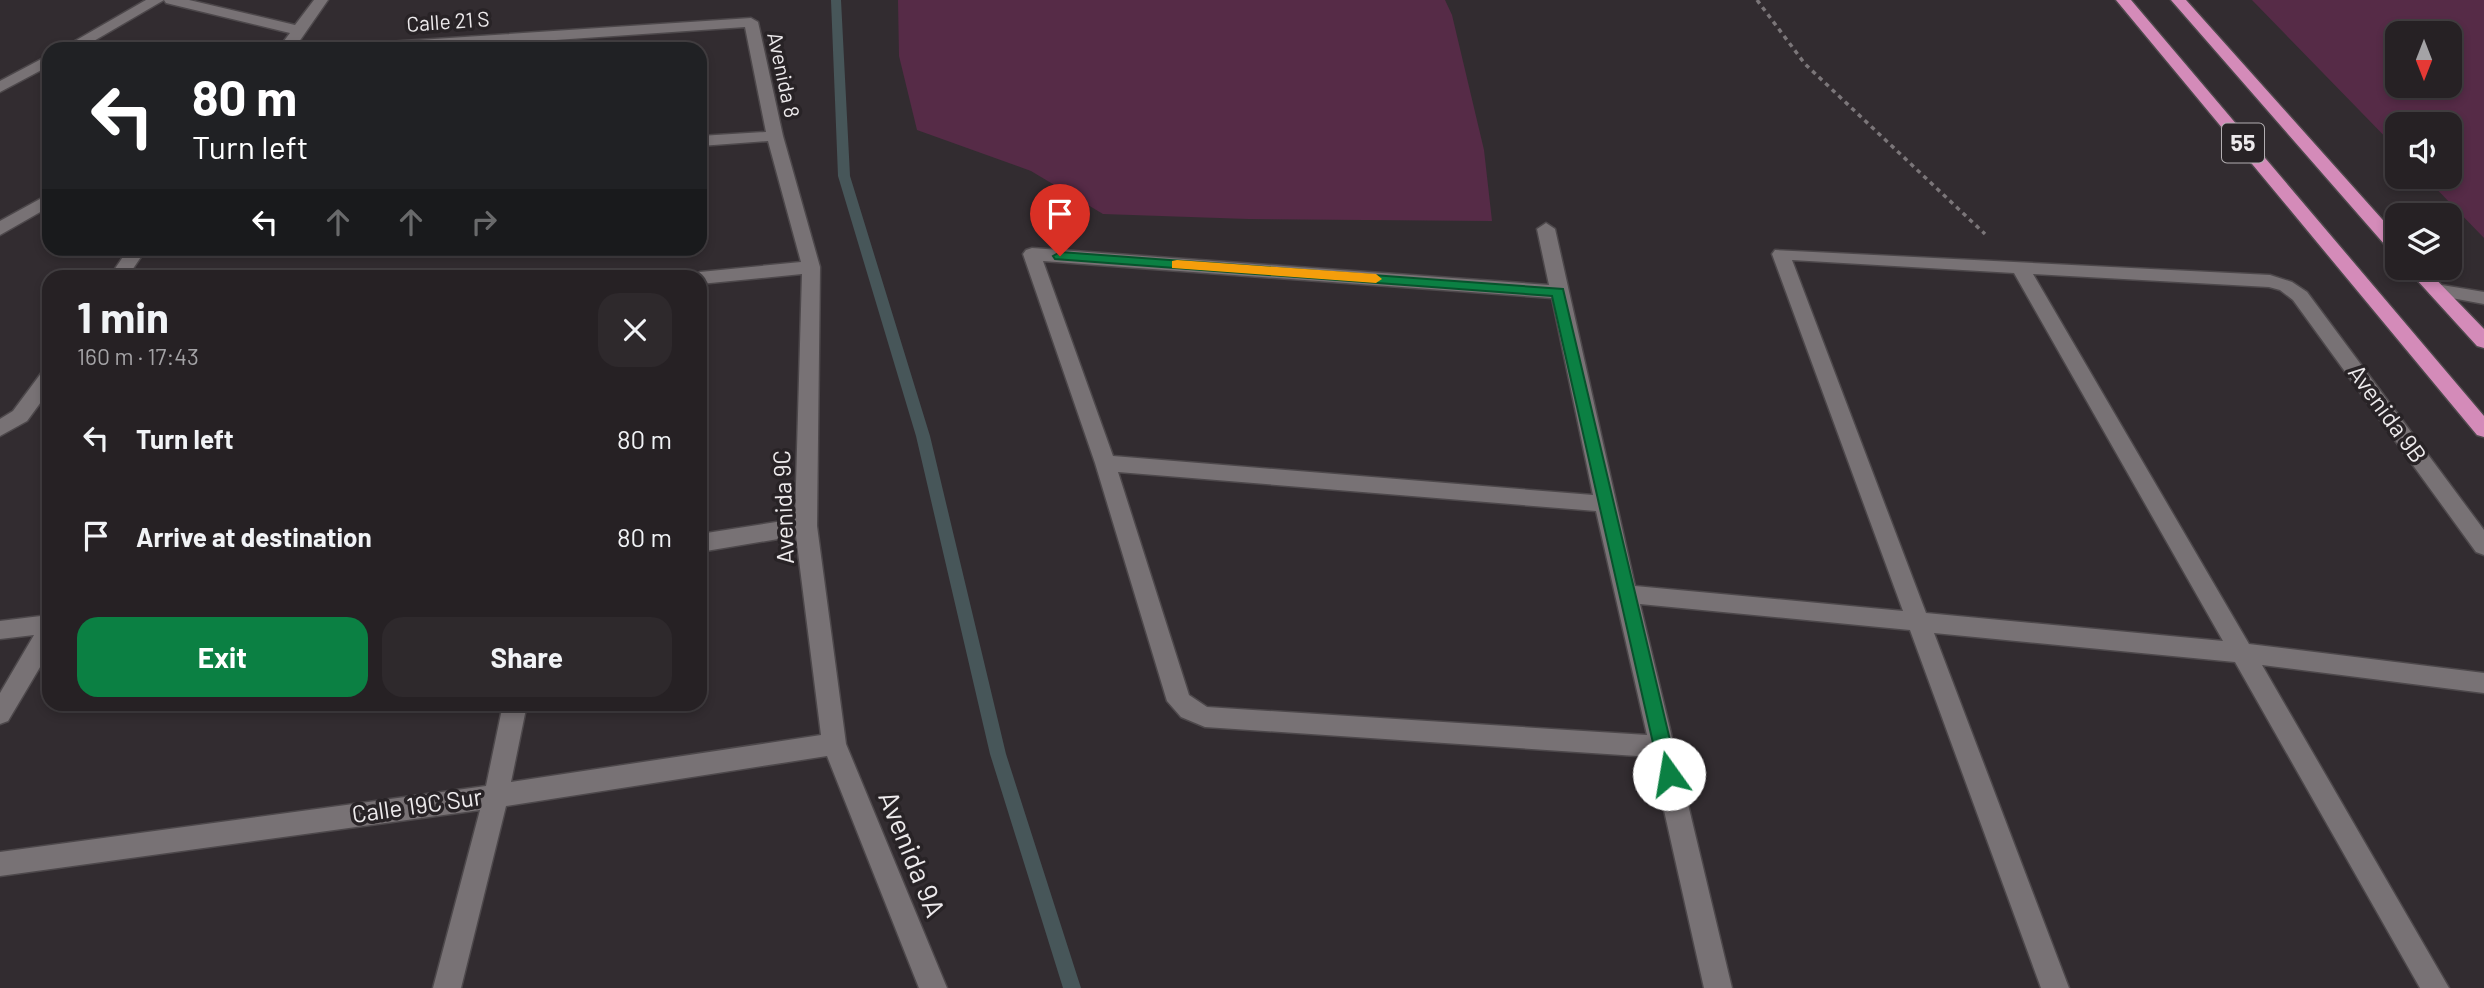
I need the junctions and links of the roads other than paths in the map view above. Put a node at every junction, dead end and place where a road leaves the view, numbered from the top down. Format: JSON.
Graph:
{"nodes":[{"id":1,"x":157,"y":0,"type":"edge"},
{"id":2,"x":171,"y":0,"type":"edge"},
{"id":3,"x":321,"y":0,"type":"edge"},
{"id":4,"x":2123,"y":0,"type":"edge"},
{"id":5,"x":2178,"y":0,"type":"edge"},
{"id":6,"x":751,"y":22,"type":"joint"},
{"id":7,"x":301,"y":31,"type":"junction"},
{"id":8,"x":82,"y":42,"type":"edge"},
{"id":9,"x":292,"y":42,"type":"edge"},
{"id":10,"x":460,"y":42,"type":"edge"},
{"id":11,"x":42,"y":64,"type":"edge"},
{"id":12,"x":0,"y":87,"type":"edge"},
{"id":13,"x":775,"y":136,"type":"junction"},
{"id":14,"x":707,"y":141,"type":"edge"},
{"id":15,"x":42,"y":203,"type":"edge"},
{"id":16,"x":0,"y":229,"type":"edge"},
{"id":17,"x":1546,"y":229,"type":"dead end"},
{"id":18,"x":2385,"y":234,"type":"edge"},
{"id":19,"x":811,"y":267,"type":"junction"},
{"id":20,"x":2021,"y":268,"type":"junction"},
{"id":21,"x":707,"y":277,"type":"edge"},
{"id":22,"x":2426,"y":280,"type":"edge"},
{"id":23,"x":2436,"y":290,"type":"junction"},
{"id":24,"x":1558,"y":292,"type":"junction"},
{"id":25,"x":2484,"y":298,"type":"edge"},
{"id":26,"x":2484,"y":341,"type":"edge"},
{"id":27,"x":42,"y":386,"type":"edge"},
{"id":28,"x":20,"y":416,"type":"junction"},
{"id":29,"x":0,"y":429,"type":"edge"},
{"id":30,"x":2484,"y":430,"type":"edge"},
{"id":31,"x":0,"y":448,"type":"edge"},
{"id":32,"x":1105,"y":463,"type":"junction"},
{"id":33,"x":1605,"y":504,"type":"junction"},
{"id":34,"x":806,"y":526,"type":"junction"},
{"id":35,"x":707,"y":542,"type":"edge"},
{"id":36,"x":2484,"y":546,"type":"edge"},
{"id":37,"x":1626,"y":594,"type":"junction"},
{"id":38,"x":1917,"y":622,"type":"junction"},
{"id":39,"x":42,"y":625,"type":"edge"},
{"id":40,"x":0,"y":630,"type":"edge"},
{"id":41,"x":42,"y":643,"type":"edge"},
{"id":42,"x":2244,"y":653,"type":"junction"},
{"id":43,"x":2484,"y":683,"type":"edge"},
{"id":44,"x":514,"y":711,"type":"edge"},
{"id":45,"x":0,"y":714,"type":"edge"},
{"id":46,"x":834,"y":744,"type":"junction"},
{"id":47,"x":1663,"y":747,"type":"junction"},
{"id":48,"x":496,"y":796,"type":"junction"},
{"id":49,"x":0,"y":864,"type":"edge"},
{"id":50,"x":447,"y":988,"type":"edge"},
{"id":51,"x":933,"y":988,"type":"edge"},
{"id":52,"x":1718,"y":988,"type":"edge"},
{"id":53,"x":2055,"y":988,"type":"edge"},
{"id":54,"x":2435,"y":988,"type":"edge"}],
"edges":[{"from":1,"to":8,"type":"street"},
{"from":2,"to":7,"type":"street"},
{"from":3,"to":7,"type":"street"},
{"from":4,"to":30,"type":"highway","number":"55"},
{"from":5,"to":18,"type":"highway","number":"55"},
{"from":6,"to":10,"type":"street","name":"Calle 21 S"},
{"from":6,"to":13,"type":"street","name":"Avenida 8"},
{"from":7,"to":9,"type":"street"},
{"from":11,"to":12,"type":"street"},
{"from":13,"to":14,"type":"street"},
{"from":13,"to":19,"type":"street","name":"Avenida 8"},
{"from":15,"to":16,"type":"street"},
{"from":17,"to":24,"type":"street"},
{"from":19,"to":21,"type":"street"},
{"from":19,"to":34,"type":"street","name":"Avenida 9C"},
{"from":20,"to":36,"type":"street","name":"Avenida 9B"},
{"from":20,"to":38,"type":"street"},
{"from":20,"to":42,"type":"street"},
{"from":22,"to":23,"type":"highway"},
{"from":23,"to":25,"type":"street"},
{"from":23,"to":26,"type":"highway"},
{"from":24,"to":32,"type":"street"},
{"from":24,"to":33,"type":"street"},
{"from":27,"to":28,"type":"street"},
{"from":28,"to":29,"type":"street"},
{"from":28,"to":31,"type":"street"},
{"from":32,"to":33,"type":"street"},
{"from":32,"to":47,"type":"street"},
{"from":33,"to":37,"type":"street"},
{"from":34,"to":35,"type":"street"},
{"from":34,"to":46,"type":"street","name":"Avenida 9C"},
{"from":37,"to":38,"type":"street"},
{"from":37,"to":47,"type":"street"},
{"from":38,"to":42,"type":"street"},
{"from":38,"to":53,"type":"street"},
{"from":39,"to":40,"type":"street"},
{"from":41,"to":45,"type":"street"},
{"from":42,"to":43,"type":"street"},
{"from":42,"to":54,"type":"street"},
{"from":44,"to":48,"type":"street"},
{"from":46,"to":48,"type":"street","name":"Calle 19C Sur"},
{"from":46,"to":51,"type":"street","name":"Avenida 9A"},
{"from":47,"to":52,"type":"street"},
{"from":48,"to":49,"type":"street","name":"Calle 19C Sur"},
{"from":48,"to":50,"type":"street"}]}
